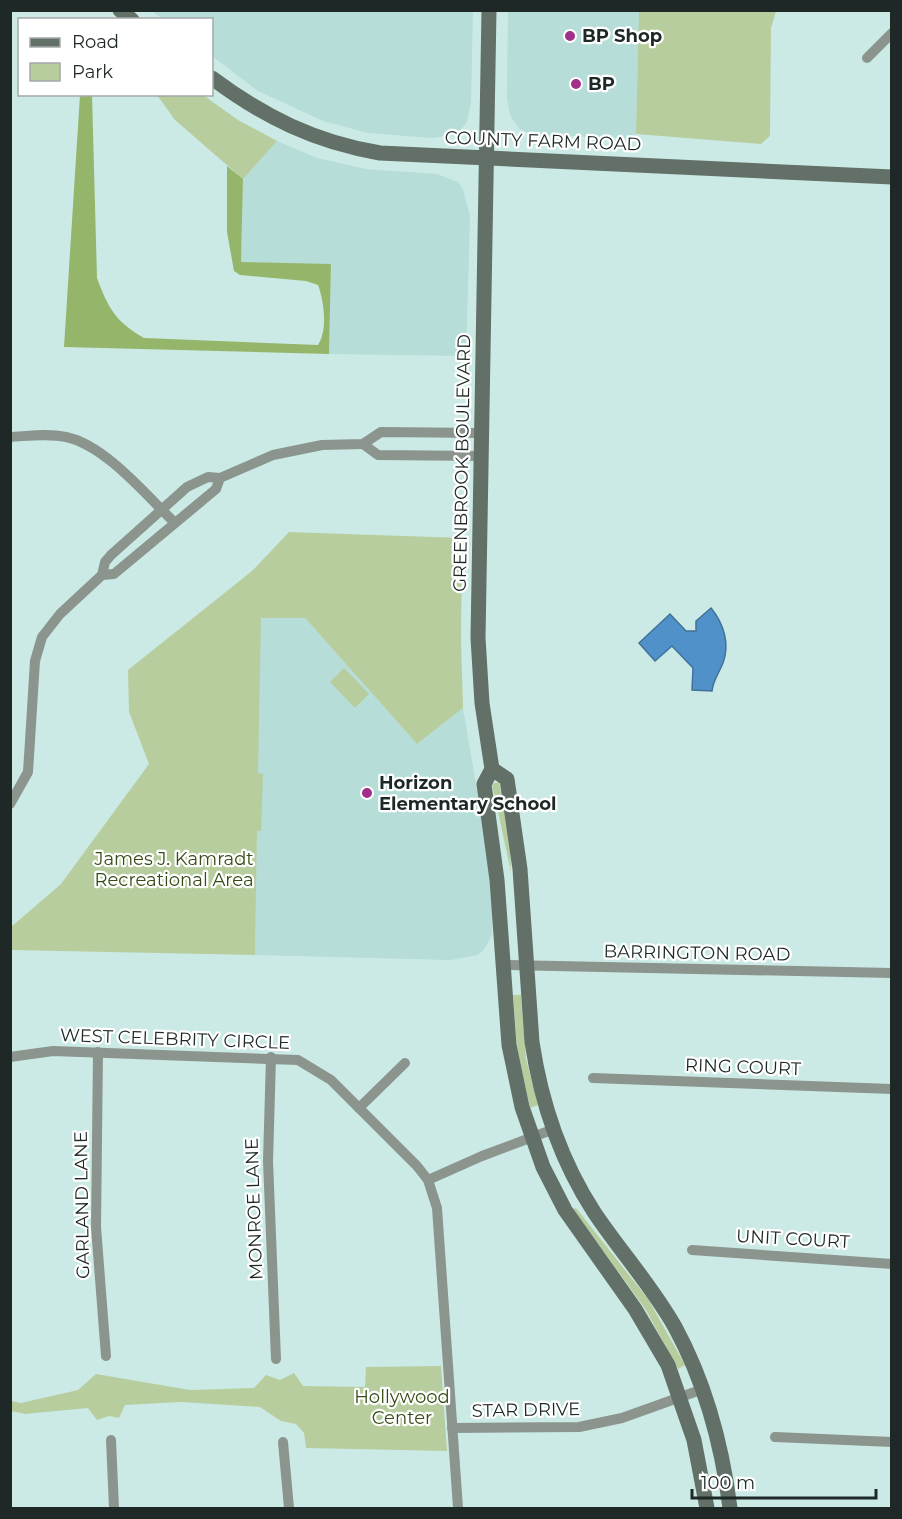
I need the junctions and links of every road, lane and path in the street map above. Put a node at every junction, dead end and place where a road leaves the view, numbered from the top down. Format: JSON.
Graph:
{"nodes":[{"id":1,"x":489,"y":10,"type":"edge"},
{"id":2,"x":891,"y":33,"type":"edge"},
{"id":3,"x":867,"y":58,"type":"dead end"},
{"id":4,"x":213,"y":79,"type":"edge"},
{"id":5,"x":488,"y":158,"type":"junction"},
{"id":6,"x":891,"y":177,"type":"edge"},
{"id":7,"x":482,"y":432,"type":"junction"},
{"id":8,"x":10,"y":437,"type":"edge"},
{"id":9,"x":363,"y":444,"type":"junction"},
{"id":10,"x":482,"y":456,"type":"junction"},
{"id":11,"x":220,"y":478,"type":"junction"},
{"id":12,"x":160,"y":509,"type":"junction"},
{"id":13,"x":174,"y":522,"type":"junction"},
{"id":14,"x":102,"y":575,"type":"junction"},
{"id":15,"x":492,"y":769,"type":"junction"},
{"id":16,"x":10,"y":804,"type":"edge"},
{"id":17,"x":502,"y":965,"type":"junction"},
{"id":18,"x":527,"y":966,"type":"junction"},
{"id":19,"x":891,"y":973,"type":"edge"},
{"id":20,"x":98,"y":1052,"type":"junction"},
{"id":21,"x":10,"y":1057,"type":"edge"},
{"id":22,"x":271,"y":1057,"type":"junction"},
{"id":23,"x":405,"y":1063,"type":"dead end"},
{"id":24,"x":593,"y":1078,"type":"dead end"},
{"id":25,"x":891,"y":1089,"type":"edge"},
{"id":26,"x":359,"y":1108,"type":"junction"},
{"id":27,"x":554,"y":1129,"type":"junction"},
{"id":28,"x":531,"y":1137,"type":"junction"},
{"id":29,"x":428,"y":1180,"type":"junction"},
{"id":30,"x":692,"y":1250,"type":"dead end"},
{"id":31,"x":891,"y":1264,"type":"edge"},
{"id":32,"x":106,"y":1356,"type":"dead end"},
{"id":33,"x":276,"y":1359,"type":"dead end"},
{"id":34,"x":703,"y":1389,"type":"junction"},
{"id":35,"x":681,"y":1398,"type":"junction"},
{"id":36,"x":452,"y":1428,"type":"junction"},
{"id":37,"x":775,"y":1437,"type":"dead end"},
{"id":38,"x":111,"y":1440,"type":"dead end"},
{"id":39,"x":283,"y":1442,"type":"dead end"},
{"id":40,"x":891,"y":1442,"type":"edge"},
{"id":41,"x":114,"y":1509,"type":"edge"},
{"id":42,"x":289,"y":1509,"type":"edge"},
{"id":43,"x":458,"y":1509,"type":"edge"},
{"id":44,"x":707,"y":1509,"type":"edge"},
{"id":45,"x":730,"y":1509,"type":"edge"}],
"edges":[{"from":1,"to":5,"type":"main road","name":"GREENBROOK BOULEVARD"},
{"from":2,"to":3,"type":"street"},
{"from":4,"to":5,"type":"main road","name":"COUNTY FARM ROAD"},
{"from":5,"to":6,"type":"main road","name":"COUNTY FARM ROAD"},
{"from":5,"to":7,"type":"main road","name":"GREENBROOK BOULEVARD"},
{"from":7,"to":9,"type":"street"},
{"from":7,"to":10,"type":"main road","name":"GREENBROOK BOULEVARD"},
{"from":8,"to":12,"type":"street"},
{"from":9,"to":10,"type":"street"},
{"from":9,"to":11,"type":"street"},
{"from":10,"to":15,"type":"main road","name":"GREENBROOK BOULEVARD"},
{"from":11,"to":12,"type":"street"},
{"from":11,"to":13,"type":"street"},
{"from":12,"to":13,"type":"street"},
{"from":12,"to":14,"type":"street"},
{"from":13,"to":14,"type":"street"},
{"from":14,"to":16,"type":"street"},
{"from":15,"to":17,"type":"main road","name":"GREENBROOK BOULEVARD"},
{"from":15,"to":18,"type":"main road"},
{"from":17,"to":18,"type":"street","name":"BARRINGTON ROAD"},
{"from":17,"to":28,"type":"main road","name":"GREENBROOK BOULEVARD"},
{"from":18,"to":19,"type":"street","name":"BARRINGTON ROAD"},
{"from":18,"to":27,"type":"main road"},
{"from":20,"to":21,"type":"street","name":"WEST CELEBRITY CIRCLE"},
{"from":20,"to":22,"type":"street","name":"WEST CELEBRITY CIRCLE"},
{"from":20,"to":32,"type":"street","name":"GARLAND LANE"},
{"from":22,"to":26,"type":"street","name":"WEST CELEBRITY CIRCLE"},
{"from":22,"to":33,"type":"street","name":"MONROE LANE"},
{"from":23,"to":26,"type":"street"},
{"from":24,"to":25,"type":"street","name":"RING COURT"},
{"from":26,"to":29,"type":"street","name":"WEST CELEBRITY CIRCLE"},
{"from":27,"to":28,"type":"street"},
{"from":27,"to":34,"type":"main road"},
{"from":28,"to":29,"type":"street"},
{"from":28,"to":35,"type":"main road","name":"GREENBROOK BOULEVARD"},
{"from":29,"to":36,"type":"street","name":"WEST CELEBRITY CIRCLE"},
{"from":30,"to":31,"type":"street","name":"UNIT COURT"},
{"from":34,"to":35,"type":"street","name":"STAR DRIVE"},
{"from":34,"to":45,"type":"main road"},
{"from":35,"to":36,"type":"street","name":"STAR DRIVE"},
{"from":35,"to":44,"type":"main road","name":"GREENBROOK BOULEVARD"},
{"from":36,"to":43,"type":"street","name":"WEST CELEBRITY CIRCLE"},
{"from":37,"to":40,"type":"street"},
{"from":38,"to":41,"type":"street"},
{"from":39,"to":42,"type":"street"}]}
